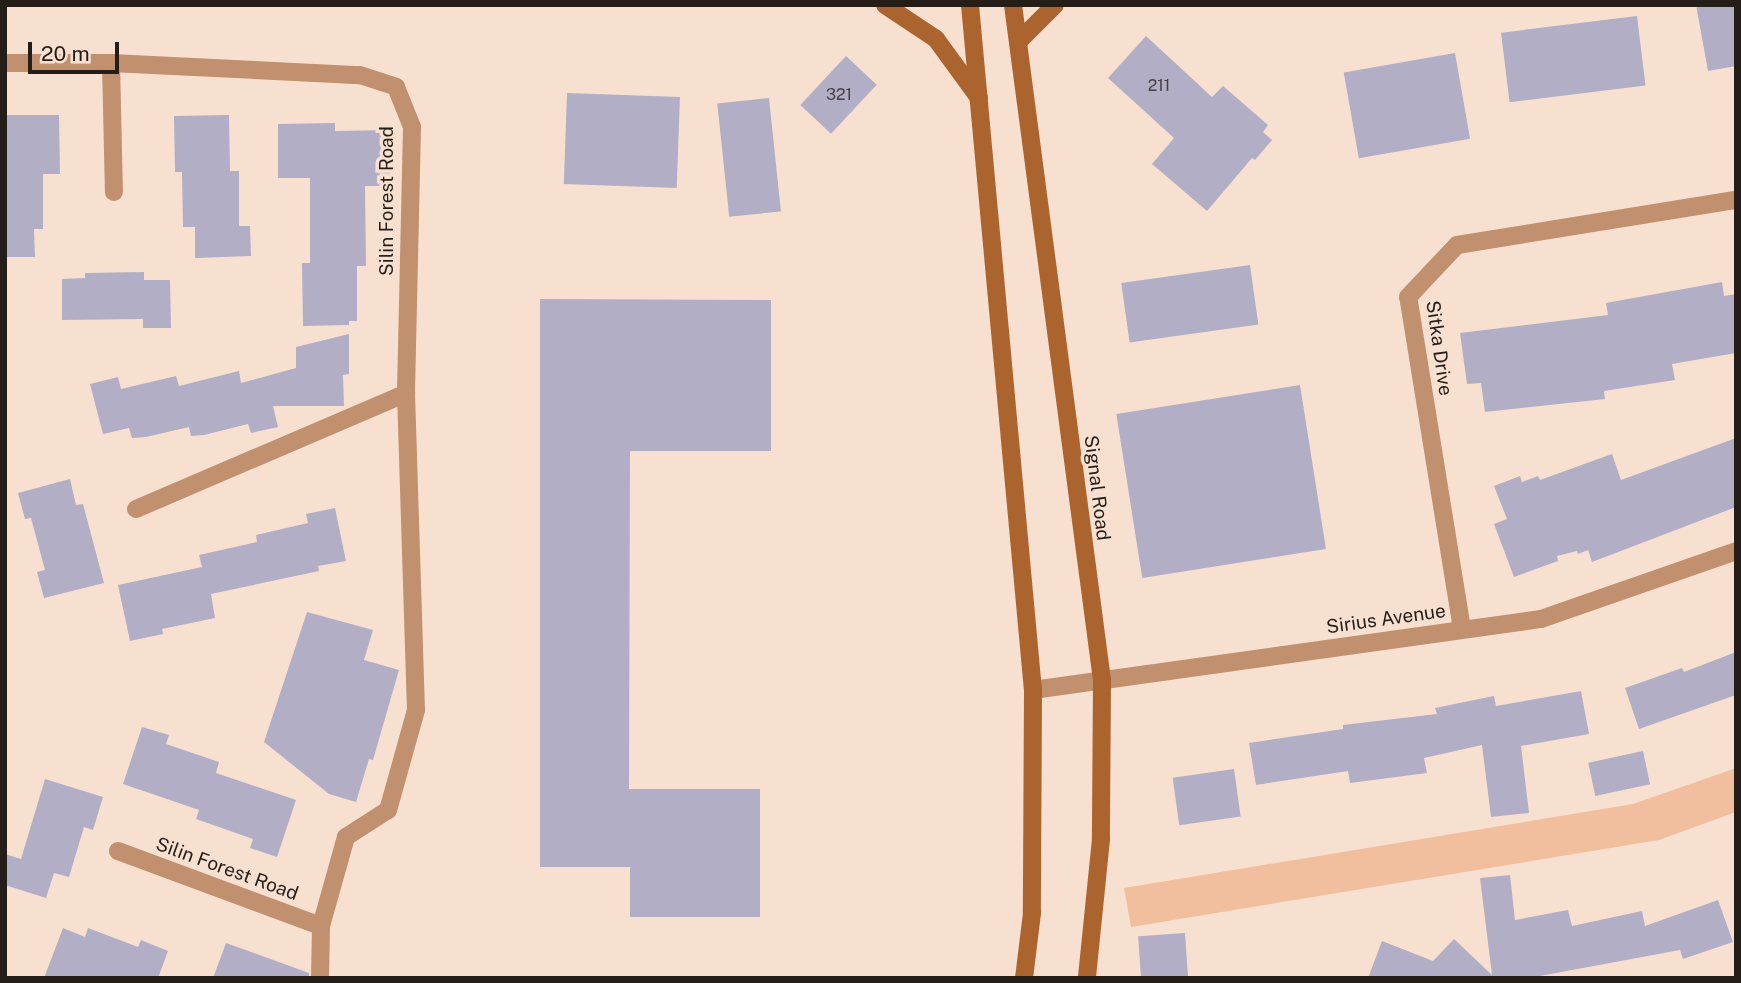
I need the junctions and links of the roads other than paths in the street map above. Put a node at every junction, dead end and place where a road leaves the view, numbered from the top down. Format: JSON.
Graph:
{"nodes":[{"id":1,"x":885,"y":5,"type":"edge"},
{"id":2,"x":970,"y":5,"type":"edge"},
{"id":3,"x":1013,"y":5,"type":"edge"},
{"id":4,"x":1055,"y":5,"type":"edge"},
{"id":5,"x":1018,"y":41,"type":"junction"},
{"id":6,"x":5,"y":63,"type":"edge"},
{"id":7,"x":111,"y":63,"type":"junction"},
{"id":8,"x":978,"y":98,"type":"junction"},
{"id":9,"x":114,"y":192,"type":"dead end"},
{"id":10,"x":1736,"y":200,"type":"edge"},
{"id":11,"x":406,"y":393,"type":"junction"},
{"id":12,"x":136,"y":509,"type":"dead end"},
{"id":13,"x":1736,"y":551,"type":"edge"},
{"id":14,"x":1462,"y":629,"type":"junction"},
{"id":15,"x":1102,"y":680,"type":"junction"},
{"id":16,"x":1033,"y":690,"type":"junction"},
{"id":17,"x":118,"y":851,"type":"dead end"},
{"id":18,"x":321,"y":926,"type":"junction"},
{"id":19,"x":320,"y":978,"type":"edge"},
{"id":20,"x":1024,"y":978,"type":"edge"},
{"id":21,"x":1087,"y":978,"type":"edge"}],
"edges":[{"from":1,"to":8,"type":"street"},
{"from":2,"to":8,"type":"street"},
{"from":3,"to":5,"type":"street","name":"Signal Road"},
{"from":4,"to":5,"type":"street"},
{"from":5,"to":15,"type":"street","name":"Signal Road"},
{"from":6,"to":7,"type":"street","name":"Silin Forest Road"},
{"from":7,"to":9,"type":"street"},
{"from":7,"to":11,"type":"street","name":"Silin Forest Road"},
{"from":8,"to":16,"type":"street"},
{"from":10,"to":14,"type":"street","name":"Sitka Drive"},
{"from":11,"to":12,"type":"street"},
{"from":11,"to":18,"type":"street","name":"Silin Forest Road"},
{"from":13,"to":14,"type":"street","name":"Sirius Avenue"},
{"from":14,"to":15,"type":"street","name":"Sirius Avenue"},
{"from":15,"to":16,"type":"street","name":"Sirius Avenue"},
{"from":15,"to":21,"type":"street","name":"Signal Road"},
{"from":16,"to":20,"type":"street"},
{"from":17,"to":18,"type":"street","name":"Silin Forest Road"},
{"from":18,"to":19,"type":"street","name":"Silin Forest Road"}]}
